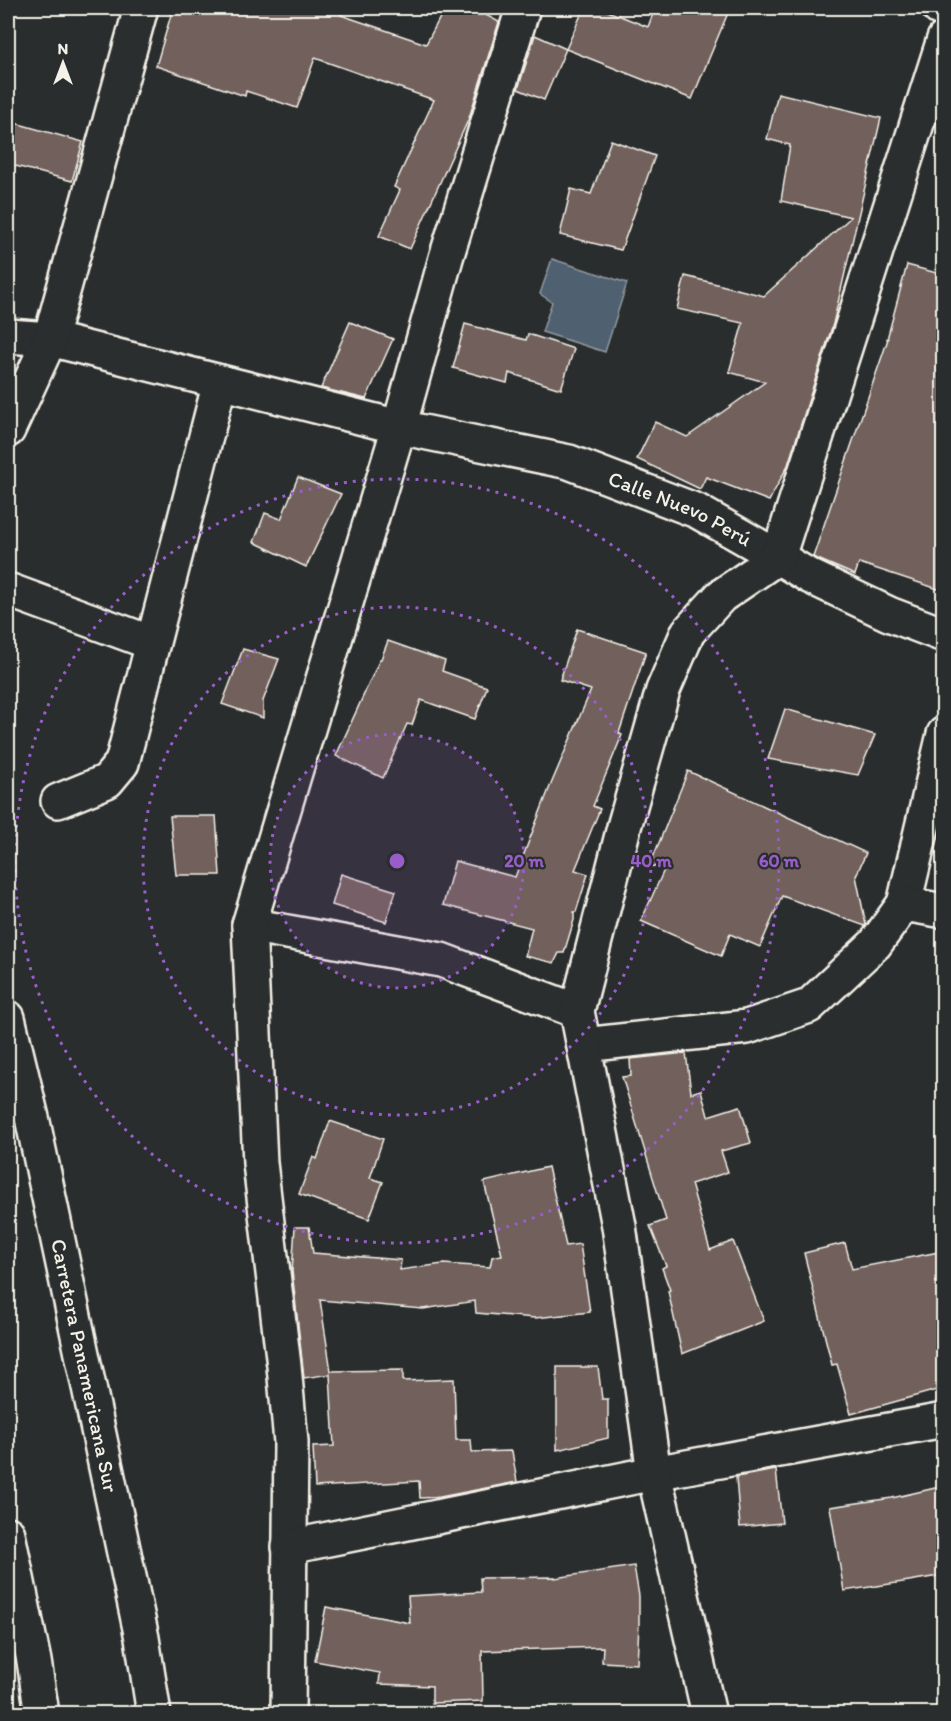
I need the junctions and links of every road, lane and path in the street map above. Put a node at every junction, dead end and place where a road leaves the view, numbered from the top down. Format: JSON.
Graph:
{"nodes":[{"id":1,"x":141,"y":8,"type":"edge"},
{"id":2,"x":524,"y":8,"type":"edge"},
{"id":3,"x":939,"y":8,"type":"edge"},
{"id":4,"x":944,"y":9,"type":"edge"},
{"id":5,"x":944,"y":39,"type":"edge"},
{"id":6,"x":8,"y":336,"type":"edge"},
{"id":7,"x":50,"y":339,"type":"junction"},
{"id":8,"x":220,"y":382,"type":"junction"},
{"id":9,"x":399,"y":427,"type":"junction"},
{"id":10,"x":8,"y":430,"type":"edge"},
{"id":11,"x":778,"y":557,"type":"junction"},
{"id":12,"x":8,"y":590,"type":"edge"},
{"id":13,"x":944,"y":635,"type":"edge"},
{"id":14,"x":152,"y":643,"type":"junction"},
{"id":15,"x":944,"y":734,"type":"edge"},
{"id":16,"x":58,"y":801,"type":"dead end"},
{"id":17,"x":904,"y":904,"type":"junction"},
{"id":18,"x":944,"y":911,"type":"edge"},
{"id":19,"x":249,"y":925,"type":"junction"},
{"id":20,"x":578,"y":1011,"type":"junction"},
{"id":21,"x":8,"y":1018,"type":"edge"},
{"id":22,"x":584,"y":1045,"type":"junction"},
{"id":23,"x":944,"y":1420,"type":"edge"},
{"id":24,"x":654,"y":1473,"type":"junction"},
{"id":25,"x":8,"y":1534,"type":"edge"},
{"id":26,"x":289,"y":1547,"type":"junction"},
{"id":27,"x":42,"y":1713,"type":"edge"},
{"id":28,"x":154,"y":1713,"type":"edge"},
{"id":29,"x":288,"y":1713,"type":"edge"},
{"id":30,"x":709,"y":1713,"type":"edge"}],
"edges":[{"from":1,"to":7,"type":"main road"},
{"from":2,"to":9,"type":"main road"},
{"from":3,"to":4,"type":"main road"},
{"from":5,"to":11,"type":"main road"},
{"from":6,"to":7,"type":"main road","name":"Calle Nuevo Perú"},
{"from":7,"to":8,"type":"main road","name":"Calle Nuevo Perú"},
{"from":7,"to":10,"type":"main road"},
{"from":8,"to":9,"type":"main road","name":"Calle Nuevo Perú"},
{"from":8,"to":14,"type":"main road"},
{"from":9,"to":11,"type":"main road","name":"Calle Nuevo Perú"},
{"from":9,"to":19,"type":"main road"},
{"from":11,"to":13,"type":"main road","name":"Calle Nuevo Perú"},
{"from":11,"to":20,"type":"main road"},
{"from":12,"to":14,"type":"main road"},
{"from":14,"to":16,"type":"main road"},
{"from":15,"to":17,"type":"main road"},
{"from":17,"to":18,"type":"main road"},
{"from":17,"to":22,"type":"main road"},
{"from":19,"to":20,"type":"main road"},
{"from":19,"to":26,"type":"main road"},
{"from":20,"to":22,"type":"main road"},
{"from":21,"to":28,"type":"main road","name":"Carretera Panamericana Sur"},
{"from":22,"to":24,"type":"main road"},
{"from":23,"to":24,"type":"main road"},
{"from":24,"to":26,"type":"main road"},
{"from":24,"to":30,"type":"main road"},
{"from":25,"to":27,"type":"main road"},
{"from":26,"to":29,"type":"main road"}]}
